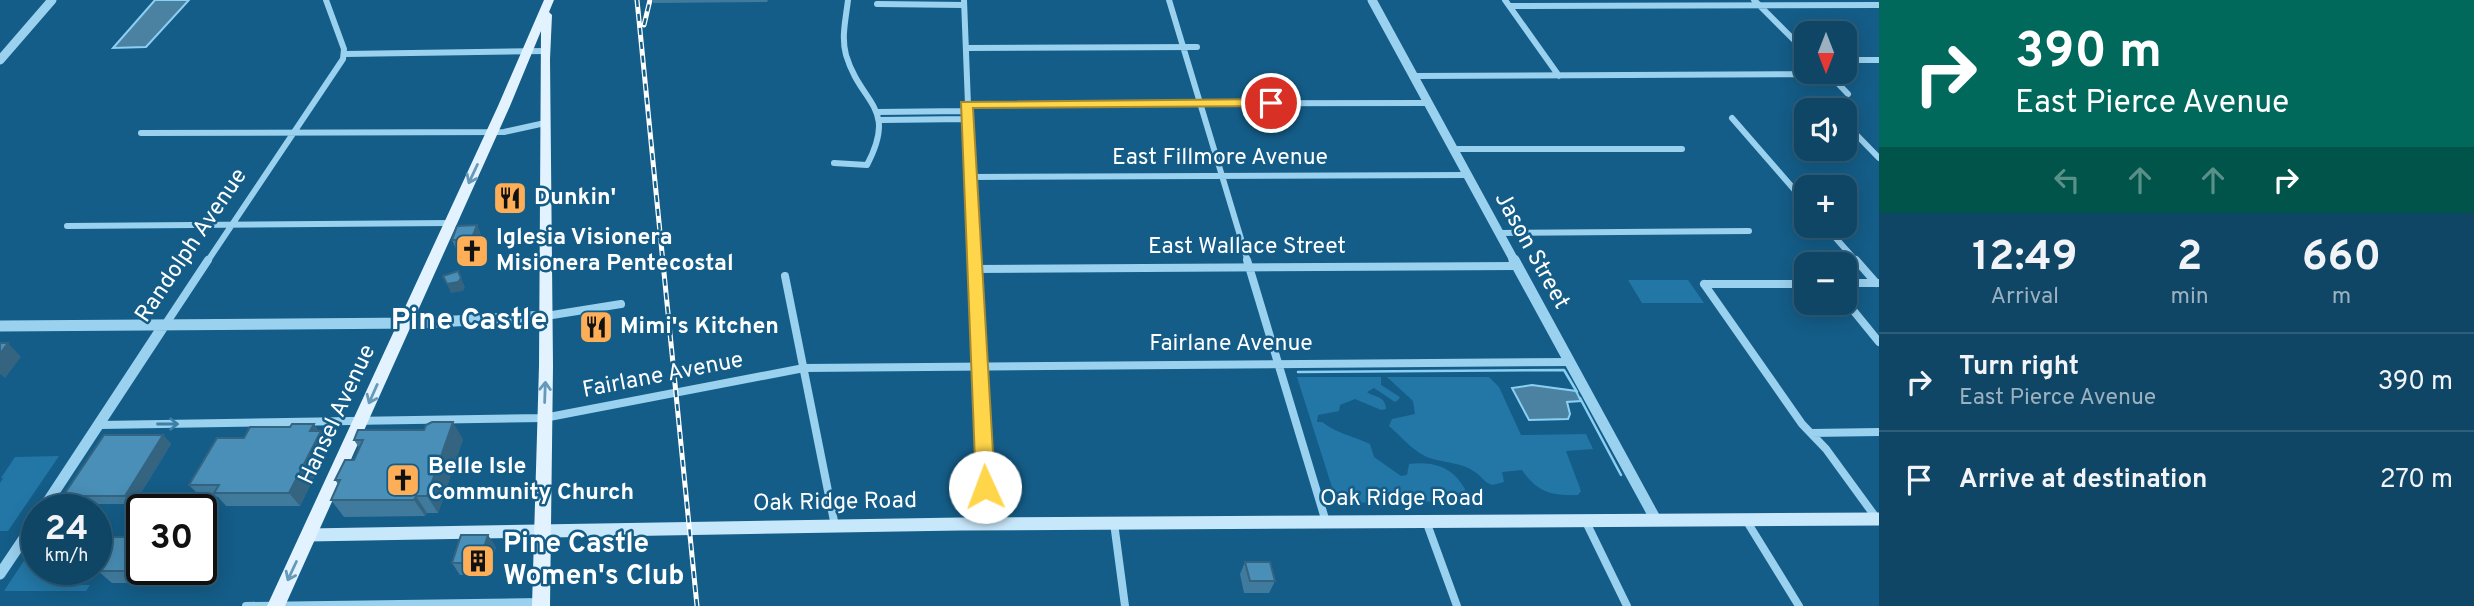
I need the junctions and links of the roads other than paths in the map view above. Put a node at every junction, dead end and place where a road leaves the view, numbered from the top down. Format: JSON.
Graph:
{"nodes":[{"id":1,"x":52,"y":0,"type":"edge"},
{"id":2,"x":326,"y":0,"type":"edge"},
{"id":3,"x":848,"y":0,"type":"edge"},
{"id":4,"x":1169,"y":0,"type":"edge"},
{"id":5,"x":1372,"y":0,"type":"edge"},
{"id":6,"x":1505,"y":0,"type":"edge"},
{"id":7,"x":1754,"y":0,"type":"edge"},
{"id":8,"x":548,"y":1,"type":"edge"},
{"id":9,"x":964,"y":2,"type":"edge"},
{"id":10,"x":877,"y":4,"type":"dead end"},
{"id":11,"x":1759,"y":5,"type":"junction"},
{"id":12,"x":1879,"y":5,"type":"edge"},
{"id":13,"x":1510,"y":6,"type":"junction"},
{"id":14,"x":1794,"y":40,"type":"edge"},
{"id":15,"x":1183,"y":47,"type":"junction"},
{"id":16,"x":1197,"y":47,"type":"dead end"},
{"id":17,"x":966,"y":48,"type":"junction"},
{"id":18,"x":527,"y":51,"type":"junction"},
{"id":19,"x":545,"y":51,"type":"junction"},
{"id":20,"x":345,"y":54,"type":"junction"},
{"id":21,"x":0,"y":60,"type":"edge"},
{"id":22,"x":1857,"y":60,"type":"edge"},
{"id":23,"x":1879,"y":60,"type":"edge"},
{"id":24,"x":1794,"y":73,"type":"edge"},
{"id":25,"x":1415,"y":76,"type":"junction"},
{"id":26,"x":1559,"y":76,"type":"junction"},
{"id":27,"x":1838,"y":84,"type":"edge"},
{"id":28,"x":1848,"y":94,"type":"dead end"},
{"id":29,"x":1201,"y":103,"type":"junction"},
{"id":30,"x":1428,"y":103,"type":"junction"},
{"id":31,"x":949,"y":111,"type":"junction"},
{"id":32,"x":877,"y":112,"type":"junction"},
{"id":33,"x":966,"y":112,"type":"junction"},
{"id":34,"x":1732,"y":118,"type":"dead end"},
{"id":35,"x":881,"y":120,"type":"junction"},
{"id":36,"x":951,"y":120,"type":"junction"},
{"id":37,"x":545,"y":123,"type":"junction"},
{"id":38,"x":294,"y":132,"type":"junction"},
{"id":39,"x":492,"y":132,"type":"junction"},
{"id":40,"x":141,"y":133,"type":"dead end"},
{"id":41,"x":1857,"y":135,"type":"edge"},
{"id":42,"x":1454,"y":149,"type":"junction"},
{"id":43,"x":1682,"y":149,"type":"dead end"},
{"id":44,"x":1879,"y":158,"type":"edge"},
{"id":45,"x":834,"y":163,"type":"dead end"},
{"id":46,"x":1468,"y":175,"type":"junction"},
{"id":47,"x":1221,"y":176,"type":"junction"},
{"id":48,"x":971,"y":177,"type":"junction"},
{"id":49,"x":1794,"y":189,"type":"edge"},
{"id":50,"x":450,"y":223,"type":"junction"},
{"id":51,"x":233,"y":224,"type":"junction"},
{"id":52,"x":67,"y":226,"type":"dead end"},
{"id":53,"x":1749,"y":231,"type":"dead end"},
{"id":54,"x":1500,"y":233,"type":"junction"},
{"id":55,"x":1836,"y":238,"type":"edge"},
{"id":56,"x":1518,"y":266,"type":"junction"},
{"id":57,"x":975,"y":269,"type":"junction"},
{"id":58,"x":1249,"y":269,"type":"junction"},
{"id":59,"x":785,"y":276,"type":"dead end"},
{"id":60,"x":1857,"y":283,"type":"edge"},
{"id":61,"x":1878,"y":283,"type":"edge"},
{"id":62,"x":1794,"y":284,"type":"edge"},
{"id":63,"x":621,"y":304,"type":"dead end"},
{"id":64,"x":1857,"y":315,"type":"edge"},
{"id":65,"x":546,"y":316,"type":"junction"},
{"id":66,"x":405,"y":323,"type":"junction"},
{"id":67,"x":164,"y":325,"type":"junction"},
{"id":68,"x":0,"y":326,"type":"edge"},
{"id":69,"x":1879,"y":341,"type":"edge"},
{"id":70,"x":1570,"y":362,"type":"junction"},
{"id":71,"x":1278,"y":363,"type":"junction"},
{"id":72,"x":981,"y":365,"type":"junction"},
{"id":73,"x":804,"y":368,"type":"junction"},
{"id":74,"x":544,"y":418,"type":"junction"},
{"id":75,"x":360,"y":423,"type":"junction"},
{"id":76,"x":99,"y":425,"type":"junction"},
{"id":77,"x":1879,"y":432,"type":"edge"},
{"id":78,"x":1811,"y":433,"type":"junction"},
{"id":79,"x":53,"y":494,"type":"edge"},
{"id":80,"x":1746,"y":519,"type":"junction"},
{"id":81,"x":1878,"y":519,"type":"edge"},
{"id":82,"x":1585,"y":520,"type":"junction"},
{"id":83,"x":1656,"y":520,"type":"junction"},
{"id":84,"x":1426,"y":522,"type":"junction"},
{"id":85,"x":1114,"y":523,"type":"junction"},
{"id":86,"x":1326,"y":523,"type":"junction"},
{"id":87,"x":987,"y":525,"type":"junction"},
{"id":88,"x":835,"y":526,"type":"junction"},
{"id":89,"x":541,"y":533,"type":"junction"},
{"id":90,"x":308,"y":535,"type":"junction"},
{"id":91,"x":21,"y":543,"type":"edge"},
{"id":92,"x":0,"y":574,"type":"edge"},
{"id":93,"x":541,"y":604,"type":"edge"},
{"id":94,"x":246,"y":606,"type":"edge"},
{"id":95,"x":276,"y":606,"type":"edge"},
{"id":96,"x":1125,"y":606,"type":"edge"},
{"id":97,"x":1457,"y":606,"type":"edge"},
{"id":98,"x":1627,"y":606,"type":"edge"},
{"id":99,"x":1799,"y":606,"type":"edge"}],
"edges":[{"from":1,"to":21,"type":"street"},
{"from":2,"to":20,"type":"street"},
{"from":3,"to":32,"type":"street"},
{"from":4,"to":15,"type":"street"},
{"from":5,"to":25,"type":"street","name":"Jason Street"},
{"from":6,"to":13,"type":"street"},
{"from":7,"to":11,"type":"street"},
{"from":8,"to":18,"type":"main road","name":"Hansel Avenue"},
{"from":8,"to":19,"type":"main road"},
{"from":9,"to":10,"type":"street"},
{"from":9,"to":17,"type":"street"},
{"from":11,"to":12,"type":"street"},
{"from":11,"to":13,"type":"street"},
{"from":11,"to":14,"type":"street"},
{"from":13,"to":26,"type":"street"},
{"from":15,"to":16,"type":"street"},
{"from":15,"to":17,"type":"street"},
{"from":15,"to":29,"type":"street"},
{"from":17,"to":33,"type":"street"},
{"from":18,"to":19,"type":"street"},
{"from":18,"to":20,"type":"street"},
{"from":18,"to":39,"type":"main road","name":"Hansel Avenue"},
{"from":19,"to":37,"type":"main road"},
{"from":20,"to":38,"type":"street","name":"Randolph Avenue"},
{"from":22,"to":23,"type":"street"},
{"from":24,"to":26,"type":"street"},
{"from":25,"to":26,"type":"street"},
{"from":25,"to":30,"type":"street","name":"Jason Street"},
{"from":27,"to":28,"type":"street"},
{"from":29,"to":30,"type":"street"},
{"from":29,"to":33,"type":"street"},
{"from":29,"to":47,"type":"street"},
{"from":30,"to":42,"type":"street","name":"Jason Street"},
{"from":31,"to":32,"type":"street"},
{"from":31,"to":33,"type":"street"},
{"from":31,"to":36,"type":"street"},
{"from":32,"to":35,"type":"street"},
{"from":33,"to":36,"type":"street"},
{"from":33,"to":48,"type":"street"},
{"from":34,"to":49,"type":"street"},
{"from":35,"to":36,"type":"street"},
{"from":35,"to":45,"type":"street"},
{"from":37,"to":39,"type":"street"},
{"from":37,"to":65,"type":"main road"},
{"from":38,"to":39,"type":"street"},
{"from":38,"to":40,"type":"street"},
{"from":38,"to":51,"type":"street","name":"Randolph Avenue"},
{"from":39,"to":50,"type":"main road","name":"Hansel Avenue","one_way":true},
{"from":41,"to":44,"type":"street"},
{"from":42,"to":43,"type":"street"},
{"from":42,"to":46,"type":"street","name":"Jason Street"},
{"from":46,"to":47,"type":"street","name":"East Fillmore Avenue"},
{"from":46,"to":54,"type":"street","name":"Jason Street"},
{"from":47,"to":48,"type":"street","name":"East Fillmore Avenue"},
{"from":47,"to":58,"type":"street"},
{"from":48,"to":57,"type":"street"},
{"from":50,"to":51,"type":"street"},
{"from":50,"to":66,"type":"main road","name":"Hansel Avenue"},
{"from":51,"to":52,"type":"street"},
{"from":51,"to":67,"type":"street","name":"Randolph Avenue"},
{"from":53,"to":54,"type":"street"},
{"from":54,"to":56,"type":"street","name":"Jason Street"},
{"from":55,"to":61,"type":"street"},
{"from":56,"to":58,"type":"street","name":"East Wallace Street"},
{"from":56,"to":70,"type":"street","name":"Jason Street"},
{"from":57,"to":58,"type":"street","name":"East Wallace Street"},
{"from":57,"to":72,"type":"street"},
{"from":58,"to":71,"type":"street"},
{"from":59,"to":73,"type":"street"},
{"from":60,"to":61,"type":"street"},
{"from":62,"to":78,"type":"street"},
{"from":63,"to":65,"type":"street"},
{"from":64,"to":69,"type":"street"},
{"from":65,"to":66,"type":"street"},
{"from":74,"to":65,"type":"main road","one_way":true},
{"from":66,"to":67,"type":"street"},
{"from":66,"to":75,"type":"main road","name":"Hansel Avenue","one_way":true},
{"from":67,"to":68,"type":"street"},
{"from":67,"to":76,"type":"street","name":"Randolph Avenue"},
{"from":70,"to":71,"type":"street","name":"Fairlane Avenue"},
{"from":70,"to":83,"type":"street","name":"Jason Street"},
{"from":71,"to":72,"type":"street","name":"Fairlane Avenue"},
{"from":71,"to":86,"type":"street"},
{"from":72,"to":73,"type":"street","name":"Fairlane Avenue"},
{"from":72,"to":87,"type":"street"},
{"from":73,"to":74,"type":"street","name":"Fairlane Avenue"},
{"from":73,"to":88,"type":"street"},
{"from":74,"to":75,"type":"street","name":"Fairlane Avenue"},
{"from":74,"to":89,"type":"main road"},
{"from":76,"to":75,"type":"street","name":"Fairlane Avenue","one_way":true},
{"from":75,"to":90,"type":"main road","name":"Hansel Avenue"},
{"from":76,"to":79,"type":"street","name":"Randolph Avenue"},
{"from":77,"to":78,"type":"street"},
{"from":78,"to":81,"type":"street"},
{"from":80,"to":81,"type":"main road","name":"Oak Ridge Road"},
{"from":80,"to":83,"type":"main road","name":"Oak Ridge Road"},
{"from":80,"to":99,"type":"street"},
{"from":82,"to":83,"type":"main road","name":"Oak Ridge Road"},
{"from":82,"to":84,"type":"main road","name":"Oak Ridge Road"},
{"from":82,"to":98,"type":"street"},
{"from":84,"to":86,"type":"main road","name":"Oak Ridge Road"},
{"from":84,"to":97,"type":"street"},
{"from":85,"to":86,"type":"main road","name":"Oak Ridge Road"},
{"from":85,"to":87,"type":"main road","name":"Oak Ridge Road"},
{"from":85,"to":96,"type":"street"},
{"from":87,"to":88,"type":"main road","name":"Oak Ridge Road"},
{"from":88,"to":89,"type":"main road","name":"Oak Ridge Road"},
{"from":89,"to":90,"type":"main road","name":"Oak Ridge Road"},
{"from":89,"to":93,"type":"main road"},
{"from":90,"to":95,"type":"main road","name":"Hansel Avenue","one_way":true},
{"from":91,"to":92,"type":"street"},
{"from":93,"to":95,"type":"street"},
{"from":94,"to":95,"type":"street"}]}
